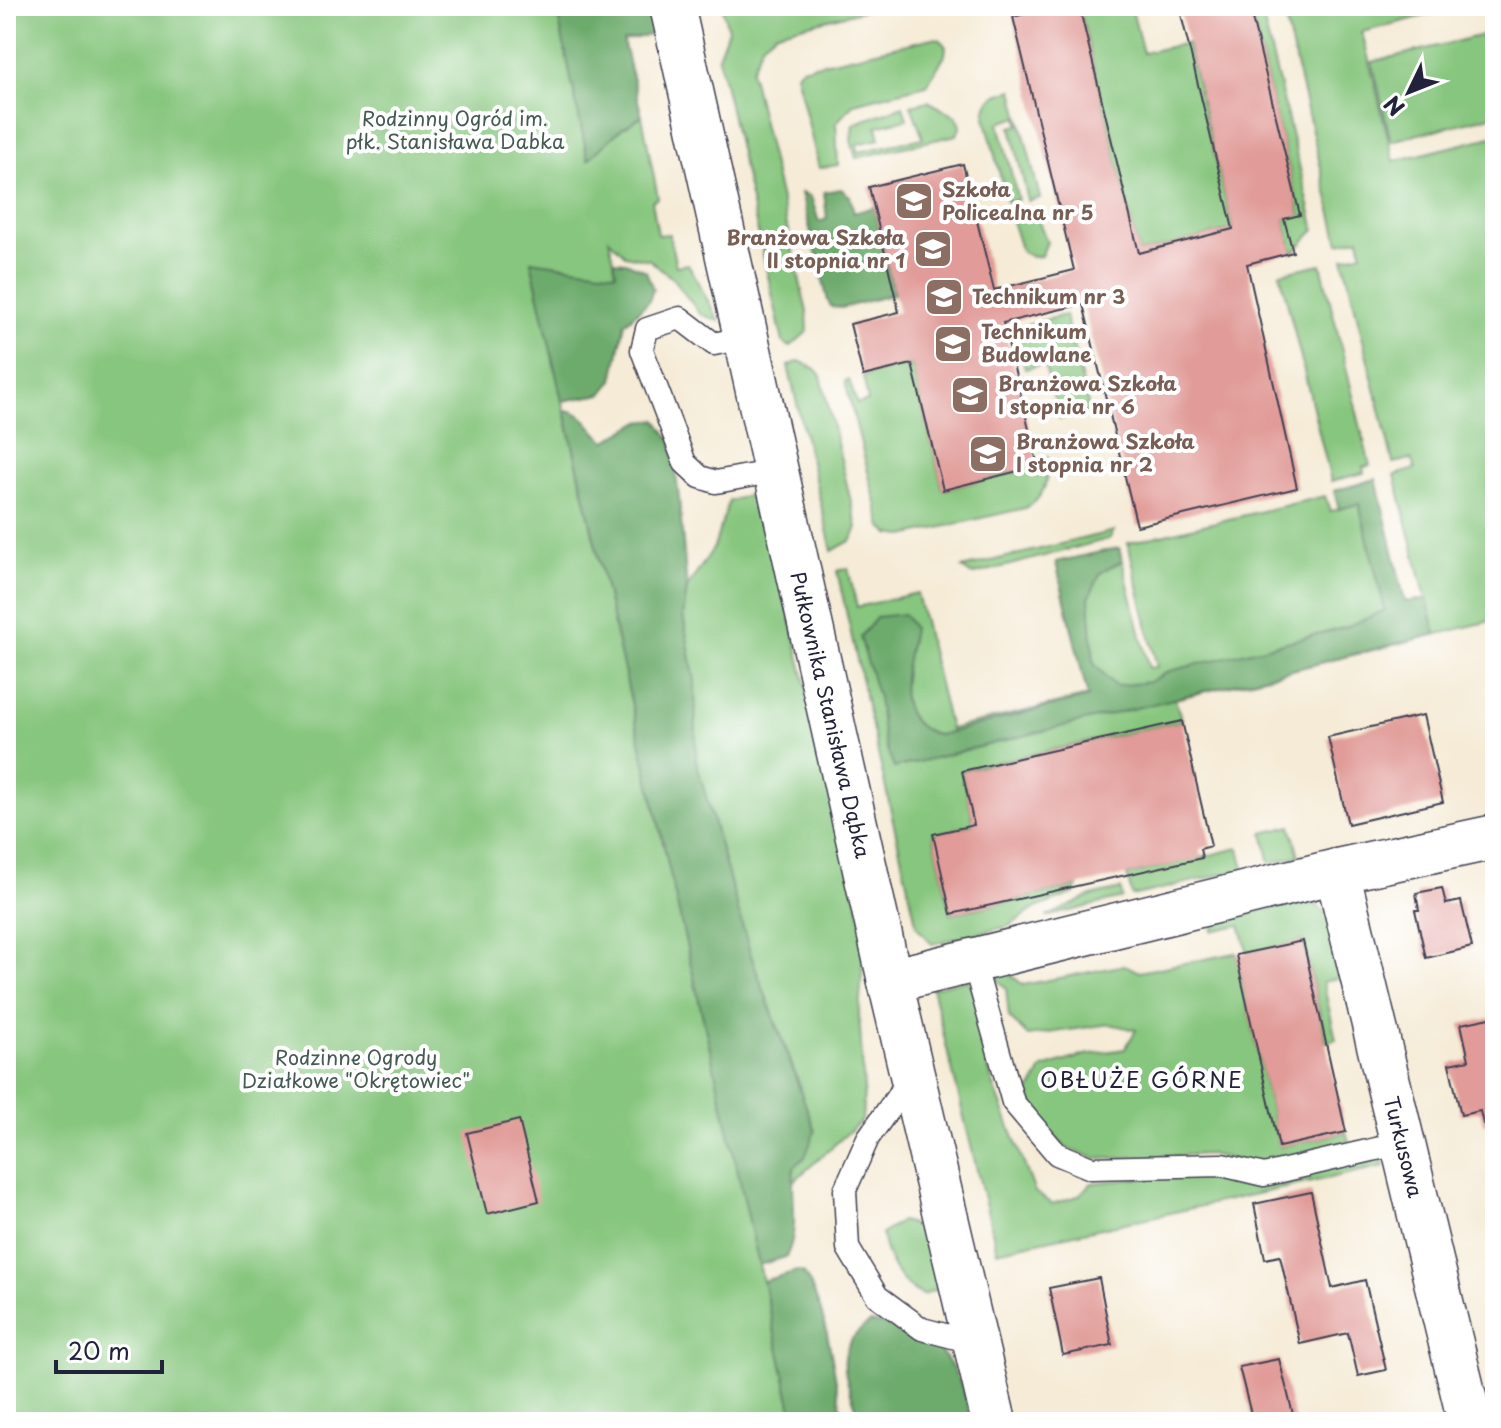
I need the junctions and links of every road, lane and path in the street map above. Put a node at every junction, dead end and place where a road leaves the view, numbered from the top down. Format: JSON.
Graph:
{"nodes":[{"id":1,"x":672,"y":6,"type":"edge"},
{"id":2,"x":746,"y":337,"type":"junction"},
{"id":3,"x":776,"y":471,"type":"junction"},
{"id":4,"x":1495,"y":837,"type":"edge"},
{"id":5,"x":1337,"y":871,"type":"junction"},
{"id":6,"x":973,"y":960,"type":"junction"},
{"id":7,"x":890,"y":981,"type":"junction"},
{"id":8,"x":913,"y":1075,"type":"junction"},
{"id":9,"x":1402,"y":1143,"type":"junction"},
{"id":10,"x":976,"y":1343,"type":"junction"},
{"id":11,"x":994,"y":1422,"type":"edge"},
{"id":12,"x":1470,"y":1422,"type":"edge"}],
"edges":[{"from":1,"to":2,"type":"street","name":"Pułkownika Stanisława Dąbka"},
{"from":2,"to":3,"type":"street","name":"Pułkownika Stanisława Dąbka"},
{"from":2,"to":3,"type":"lane"},
{"from":3,"to":7,"type":"street","name":"Pułkownika Stanisława Dąbka"},
{"from":4,"to":5,"type":"street"},
{"from":5,"to":6,"type":"street"},
{"from":5,"to":9,"type":"street","name":"Turkusowa"},
{"from":6,"to":7,"type":"street"},
{"from":6,"to":9,"type":"lane"},
{"from":7,"to":8,"type":"street","name":"Pułkownika Stanisława Dąbka"},
{"from":8,"to":10,"type":"street","name":"Pułkownika Stanisława Dąbka"},
{"from":8,"to":10,"type":"lane"},
{"from":9,"to":12,"type":"street","name":"Turkusowa"},
{"from":10,"to":11,"type":"street","name":"Pułkownika Stanisława Dąbka"}]}
